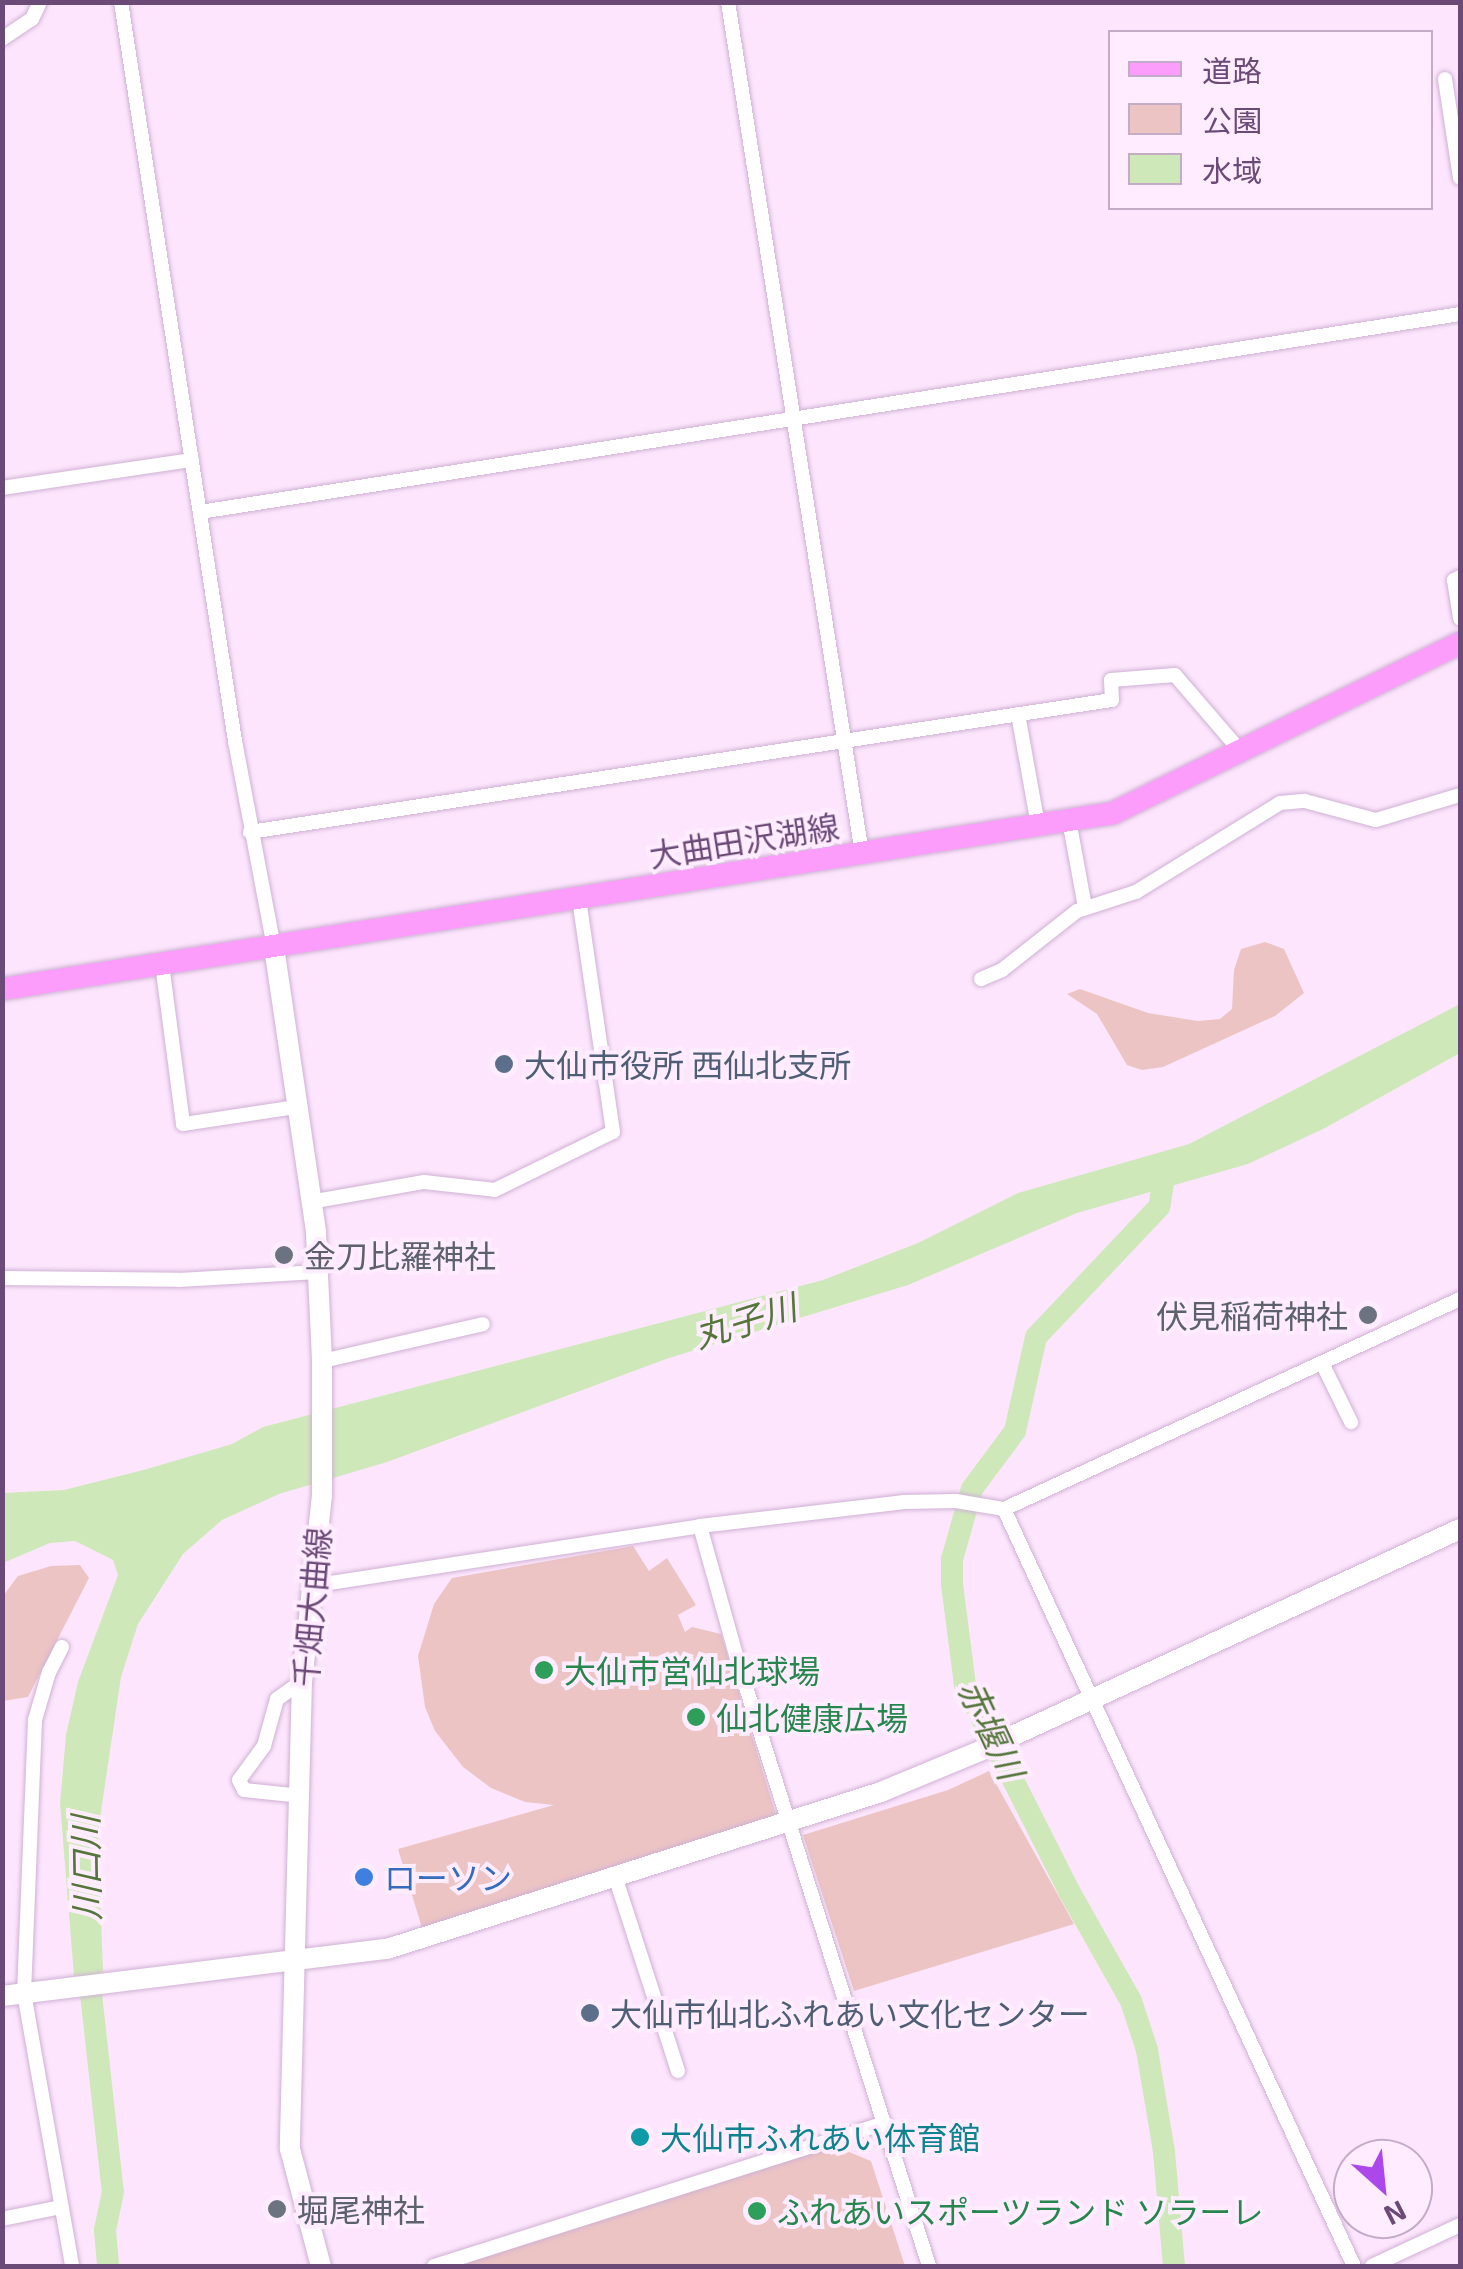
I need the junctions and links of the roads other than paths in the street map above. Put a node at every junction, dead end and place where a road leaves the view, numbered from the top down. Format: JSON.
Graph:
{"nodes":[{"id":1,"x":40,"y":2,"type":"edge"},
{"id":2,"x":121,"y":2,"type":"edge"},
{"id":3,"x":728,"y":2,"type":"edge"},
{"id":4,"x":2,"y":39,"type":"edge"},
{"id":5,"x":1445,"y":79,"type":"dead end"},
{"id":6,"x":1460,"y":178,"type":"edge"},
{"id":7,"x":1460,"y":314,"type":"edge"},
{"id":8,"x":792,"y":421,"type":"junction"},
{"id":9,"x":192,"y":460,"type":"junction"},
{"id":10,"x":2,"y":488,"type":"edge"},
{"id":11,"x":200,"y":512,"type":"junction"},
{"id":12,"x":1460,"y":576,"type":"edge"},
{"id":13,"x":1460,"y":620,"type":"edge"},
{"id":14,"x":1460,"y":643,"type":"edge"},
{"id":15,"x":1018,"y":714,"type":"junction"},
{"id":16,"x":844,"y":740,"type":"junction"},
{"id":17,"x":1242,"y":753,"type":"junction"},
{"id":18,"x":1460,"y":795,"type":"edge"},
{"id":19,"x":1068,"y":820,"type":"junction"},
{"id":20,"x":1038,"y":825,"type":"junction"},
{"id":21,"x":250,"y":832,"type":"junction"},
{"id":22,"x":862,"y":854,"type":"junction"},
{"id":23,"x":579,"y":899,"type":"junction"},
{"id":24,"x":1085,"y":907,"type":"junction"},
{"id":25,"x":274,"y":947,"type":"junction"},
{"id":26,"x":162,"y":964,"type":"junction"},
{"id":27,"x":981,"y":978,"type":"dead end"},
{"id":28,"x":2,"y":989,"type":"edge"},
{"id":29,"x":295,"y":1106,"type":"junction"},
{"id":30,"x":310,"y":1202,"type":"junction"},
{"id":31,"x":318,"y":1272,"type":"junction"},
{"id":32,"x":2,"y":1278,"type":"edge"},
{"id":33,"x":1460,"y":1299,"type":"edge"},
{"id":34,"x":483,"y":1324,"type":"dead end"},
{"id":35,"x":322,"y":1362,"type":"junction"},
{"id":36,"x":1322,"y":1363,"type":"junction"},
{"id":37,"x":1351,"y":1422,"type":"dead end"},
{"id":38,"x":1004,"y":1509,"type":"junction"},
{"id":39,"x":700,"y":1526,"type":"junction"},
{"id":40,"x":1460,"y":1529,"type":"edge"},
{"id":41,"x":310,"y":1586,"type":"junction"},
{"id":42,"x":62,"y":1647,"type":"dead end"},
{"id":43,"x":302,"y":1682,"type":"junction"},
{"id":44,"x":1092,"y":1700,"type":"junction"},
{"id":45,"x":302,"y":1796,"type":"junction"},
{"id":46,"x":790,"y":1820,"type":"junction"},
{"id":47,"x":615,"y":1876,"type":"junction"},
{"id":48,"x":296,"y":1960,"type":"junction"},
{"id":49,"x":22,"y":1993,"type":"edge"},
{"id":50,"x":678,"y":2070,"type":"dead end"},
{"id":51,"x":885,"y":2123,"type":"junction"},
{"id":52,"x":61,"y":2207,"type":"junction"},
{"id":53,"x":2,"y":2219,"type":"edge"},
{"id":54,"x":1460,"y":2226,"type":"edge"},
{"id":55,"x":72,"y":2266,"type":"edge"},
{"id":56,"x":322,"y":2266,"type":"edge"},
{"id":57,"x":434,"y":2266,"type":"edge"},
{"id":58,"x":929,"y":2266,"type":"edge"},
{"id":59,"x":1354,"y":2266,"type":"edge"},
{"id":60,"x":1372,"y":2266,"type":"edge"}],
"edges":[{"from":1,"to":4,"type":"street"},
{"from":2,"to":9,"type":"street"},
{"from":3,"to":8,"type":"street"},
{"from":5,"to":6,"type":"street"},
{"from":7,"to":8,"type":"street"},
{"from":8,"to":11,"type":"street"},
{"from":8,"to":16,"type":"street"},
{"from":9,"to":10,"type":"street"},
{"from":9,"to":11,"type":"street"},
{"from":11,"to":21,"type":"street"},
{"from":12,"to":13,"type":"street"},
{"from":14,"to":17,"type":"main road","name":"大曲田沢湖線"},
{"from":15,"to":16,"type":"street"},
{"from":15,"to":17,"type":"street"},
{"from":15,"to":20,"type":"street"},
{"from":16,"to":21,"type":"street"},
{"from":16,"to":22,"type":"street"},
{"from":17,"to":19,"type":"main road","name":"大曲田沢湖線"},
{"from":18,"to":24,"type":"street"},
{"from":19,"to":20,"type":"main road","name":"大曲田沢湖線"},
{"from":19,"to":24,"type":"street"},
{"from":20,"to":22,"type":"main road","name":"大曲田沢湖線"},
{"from":21,"to":25,"type":"street"},
{"from":22,"to":23,"type":"main road","name":"大曲田沢湖線"},
{"from":23,"to":25,"type":"main road","name":"大曲田沢湖線"},
{"from":23,"to":30,"type":"street"},
{"from":24,"to":27,"type":"street"},
{"from":25,"to":26,"type":"main road","name":"大曲田沢湖線"},
{"from":25,"to":29,"type":"street","name":"千畑大曲線"},
{"from":26,"to":28,"type":"main road","name":"大曲田沢湖線"},
{"from":26,"to":29,"type":"street"},
{"from":29,"to":30,"type":"street","name":"千畑大曲線"},
{"from":30,"to":31,"type":"street","name":"千畑大曲線"},
{"from":31,"to":32,"type":"street"},
{"from":31,"to":35,"type":"street","name":"千畑大曲線"},
{"from":33,"to":36,"type":"street"},
{"from":34,"to":35,"type":"street"},
{"from":35,"to":41,"type":"street","name":"千畑大曲線"},
{"from":36,"to":37,"type":"street"},
{"from":36,"to":38,"type":"street"},
{"from":38,"to":39,"type":"street"},
{"from":38,"to":44,"type":"street"},
{"from":39,"to":41,"type":"street"},
{"from":39,"to":46,"type":"street"},
{"from":40,"to":44,"type":"street"},
{"from":41,"to":43,"type":"street","name":"千畑大曲線"},
{"from":42,"to":49,"type":"street"},
{"from":43,"to":45,"type":"street","name":"千畑大曲線"},
{"from":43,"to":45,"type":"street"},
{"from":44,"to":46,"type":"street"},
{"from":44,"to":59,"type":"street"},
{"from":45,"to":48,"type":"street","name":"千畑大曲線"},
{"from":46,"to":47,"type":"street"},
{"from":46,"to":51,"type":"street"},
{"from":47,"to":48,"type":"street"},
{"from":47,"to":50,"type":"street"},
{"from":48,"to":49,"type":"street"},
{"from":48,"to":56,"type":"street","name":"千畑大曲線"},
{"from":49,"to":52,"type":"street"},
{"from":51,"to":57,"type":"street"},
{"from":51,"to":58,"type":"street"},
{"from":52,"to":53,"type":"street"},
{"from":52,"to":55,"type":"street"},
{"from":54,"to":60,"type":"street"}]}
